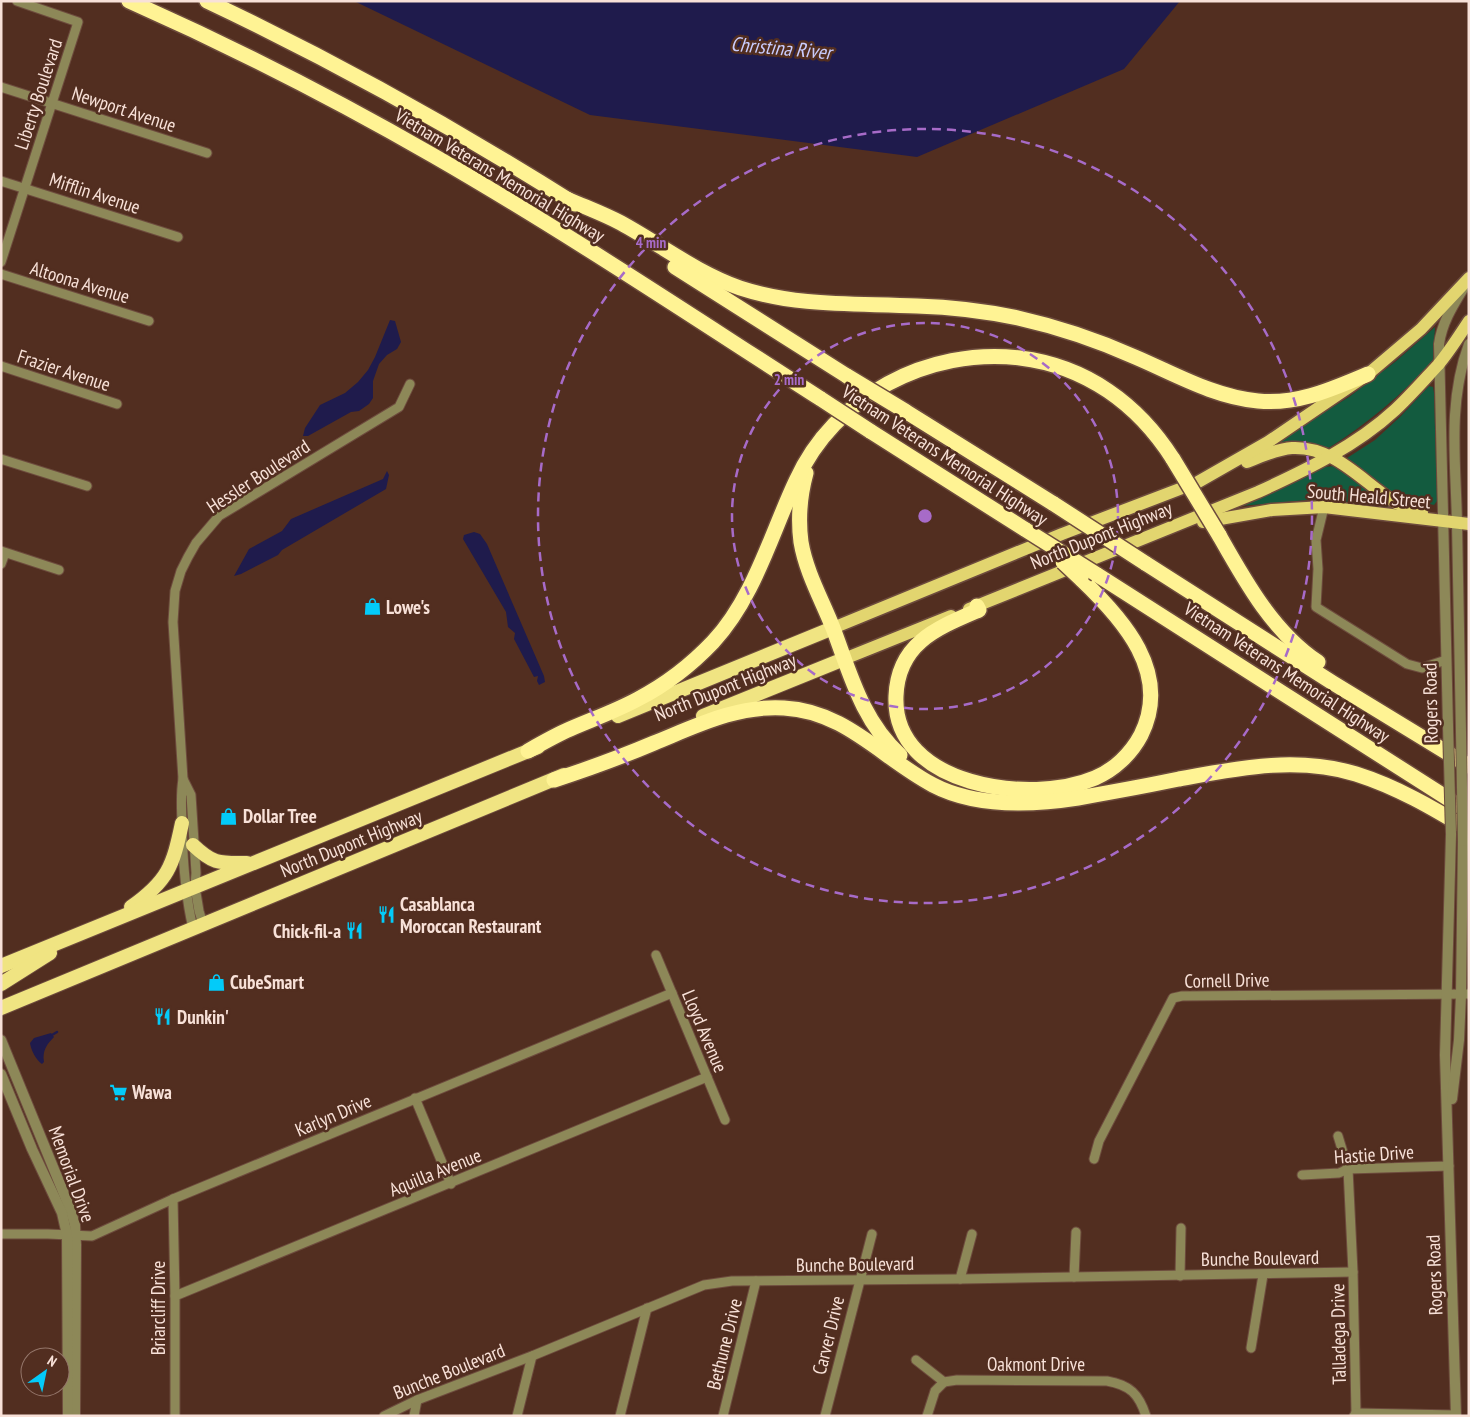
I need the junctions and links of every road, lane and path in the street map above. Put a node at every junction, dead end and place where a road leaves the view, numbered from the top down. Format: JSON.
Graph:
{"nodes":[{"id":1,"x":17,"y":1,"type":"edge"},
{"id":2,"x":129,"y":1,"type":"edge"},
{"id":3,"x":207,"y":1,"type":"edge"},
{"id":4,"x":1,"y":87,"type":"edge"},
{"id":5,"x":52,"y":103,"type":"junction"},
{"id":6,"x":207,"y":154,"type":"dead end"},
{"id":7,"x":1,"y":181,"type":"edge"},
{"id":8,"x":25,"y":188,"type":"junction"},
{"id":9,"x":567,"y":199,"type":"junction"},
{"id":10,"x":178,"y":237,"type":"dead end"},
{"id":11,"x":1,"y":262,"type":"edge"},
{"id":12,"x":1,"y":274,"type":"edge"},
{"id":13,"x":1469,"y":279,"type":"edge"},
{"id":14,"x":149,"y":321,"type":"dead end"},
{"id":15,"x":1469,"y":321,"type":"edge"},
{"id":16,"x":1469,"y":344,"type":"edge"},
{"id":17,"x":1439,"y":364,"type":"junction"},
{"id":18,"x":1,"y":366,"type":"edge"},
{"id":19,"x":1368,"y":374,"type":"junction"},
{"id":20,"x":410,"y":384,"type":"dead end"},
{"id":21,"x":117,"y":404,"type":"dead end"},
{"id":22,"x":827,"y":434,"type":"junction"},
{"id":23,"x":1332,"y":456,"type":"junction"},
{"id":24,"x":1,"y":459,"type":"edge"},
{"id":25,"x":1198,"y":482,"type":"junction"},
{"id":26,"x":87,"y":486,"type":"dead end"},
{"id":27,"x":1324,"y":507,"type":"junction"},
{"id":28,"x":1443,"y":521,"type":"junction"},
{"id":29,"x":1463,"y":523,"type":"edge"},
{"id":30,"x":1173,"y":527,"type":"junction"},
{"id":31,"x":3,"y":552,"type":"edge"},
{"id":32,"x":1,"y":564,"type":"edge"},
{"id":33,"x":59,"y":570,"type":"dead end"},
{"id":34,"x":1089,"y":576,"type":"junction"},
{"id":35,"x":977,"y":606,"type":"junction"},
{"id":36,"x":833,"y":628,"type":"junction"},
{"id":37,"x":844,"y":659,"type":"junction"},
{"id":38,"x":1446,"y":660,"type":"junction"},
{"id":39,"x":1406,"y":726,"type":"junction"},
{"id":40,"x":528,"y":750,"type":"junction"},
{"id":41,"x":1469,"y":766,"type":"edge"},
{"id":42,"x":183,"y":779,"type":"junction"},
{"id":43,"x":554,"y":780,"type":"junction"},
{"id":44,"x":980,"y":799,"type":"junction"},
{"id":45,"x":1469,"y":812,"type":"edge"},
{"id":46,"x":182,"y":823,"type":"junction"},
{"id":47,"x":1466,"y":836,"type":"edge"},
{"id":48,"x":193,"y":845,"type":"junction"},
{"id":49,"x":256,"y":862,"type":"junction"},
{"id":50,"x":191,"y":889,"type":"junction"},
{"id":51,"x":111,"y":921,"type":"junction"},
{"id":52,"x":198,"y":926,"type":"junction"},
{"id":53,"x":84,"y":932,"type":"junction"},
{"id":54,"x":656,"y":955,"type":"dead end"},
{"id":55,"x":1,"y":966,"type":"edge"},
{"id":56,"x":1,"y":984,"type":"edge"},
{"id":57,"x":672,"y":993,"type":"junction"},
{"id":58,"x":1465,"y":994,"type":"edge"},
{"id":59,"x":1446,"y":995,"type":"junction"},
{"id":60,"x":1,"y":1008,"type":"edge"},
{"id":61,"x":1,"y":1040,"type":"edge"},
{"id":62,"x":1,"y":1074,"type":"edge"},
{"id":63,"x":707,"y":1078,"type":"junction"},
{"id":64,"x":415,"y":1098,"type":"junction"},
{"id":65,"x":725,"y":1120,"type":"dead end"},
{"id":66,"x":1448,"y":1133,"type":"junction"},
{"id":67,"x":1338,"y":1136,"type":"dead end"},
{"id":68,"x":1094,"y":1159,"type":"dead end"},
{"id":69,"x":1449,"y":1166,"type":"junction"},
{"id":70,"x":1348,"y":1169,"type":"junction"},
{"id":71,"x":1302,"y":1175,"type":"dead end"},
{"id":72,"x":451,"y":1184,"type":"junction"},
{"id":73,"x":173,"y":1199,"type":"junction"},
{"id":74,"x":1181,"y":1228,"type":"dead end"},
{"id":75,"x":1076,"y":1232,"type":"dead end"},
{"id":76,"x":1,"y":1234,"type":"edge"},
{"id":77,"x":872,"y":1234,"type":"dead end"},
{"id":78,"x":972,"y":1234,"type":"dead end"},
{"id":79,"x":72,"y":1235,"type":"junction"},
{"id":80,"x":1353,"y":1272,"type":"junction"},
{"id":81,"x":1263,"y":1274,"type":"junction"},
{"id":82,"x":1180,"y":1276,"type":"junction"},
{"id":83,"x":1074,"y":1277,"type":"junction"},
{"id":84,"x":960,"y":1279,"type":"junction"},
{"id":85,"x":858,"y":1280,"type":"junction"},
{"id":86,"x":756,"y":1281,"type":"junction"},
{"id":87,"x":175,"y":1296,"type":"junction"},
{"id":88,"x":647,"y":1308,"type":"junction"},
{"id":89,"x":1251,"y":1348,"type":"dead end"},
{"id":90,"x":532,"y":1356,"type":"junction"},
{"id":91,"x":916,"y":1360,"type":"dead end"},
{"id":92,"x":944,"y":1382,"type":"junction"},
{"id":93,"x":417,"y":1400,"type":"junction"},
{"id":94,"x":1355,"y":1414,"type":"edge"},
{"id":95,"x":68,"y":1416,"type":"edge"},
{"id":96,"x":75,"y":1416,"type":"edge"},
{"id":97,"x":175,"y":1416,"type":"edge"},
{"id":98,"x":384,"y":1416,"type":"edge"},
{"id":99,"x":414,"y":1416,"type":"edge"},
{"id":100,"x":517,"y":1416,"type":"edge"},
{"id":101,"x":620,"y":1416,"type":"edge"},
{"id":102,"x":723,"y":1416,"type":"edge"},
{"id":103,"x":825,"y":1416,"type":"edge"},
{"id":104,"x":927,"y":1416,"type":"edge"},
{"id":105,"x":1146,"y":1416,"type":"edge"},
{"id":106,"x":1456,"y":1416,"type":"edge"}],
"edges":[{"from":1,"to":5,"type":"street","name":"Liberty Boulevard"},
{"from":2,"to":34,"type":"highway","name":"Vietnam Veterans Memorial Highway","bridge":true},
{"from":3,"to":9,"type":"highway","name":"Vietnam Veterans Memorial Highway"},
{"from":4,"to":5,"type":"street","name":"Newport Avenue"},
{"from":5,"to":6,"type":"street","name":"Newport Avenue"},
{"from":5,"to":8,"type":"street","name":"Liberty Boulevard"},
{"from":7,"to":8,"type":"street","name":"Mifflin Avenue"},
{"from":8,"to":10,"type":"street","name":"Mifflin Avenue"},
{"from":8,"to":11,"type":"street","name":"Liberty Boulevard"},
{"from":9,"to":19,"type":"highway"},
{"from":9,"to":39,"type":"highway","name":"Vietnam Veterans Memorial Highway","bridge":true},
{"from":12,"to":14,"type":"street","name":"Altoona Avenue"},
{"from":13,"to":17,"type":"street","name":"Rogers Road"},
{"from":13,"to":19,"type":"main road","name":"North Dupont Highway"},
{"from":15,"to":17,"type":"main road","name":"North Dupont Highway"},
{"from":16,"to":29,"type":"street","name":"Rogers Road"},
{"from":17,"to":23,"type":"main road","name":"North Dupont Highway"},
{"from":17,"to":28,"type":"street","name":"Rogers Road"},
{"from":18,"to":21,"type":"street","name":"Frazier Avenue"},
{"from":19,"to":25,"type":"main road","name":"North Dupont Highway"},
{"from":20,"to":42,"type":"street","name":"Hessler Boulevard"},
{"from":22,"to":36,"type":"highway"},
{"from":22,"to":39,"type":"highway","bridge":true},
{"from":22,"to":40,"type":"highway"},
{"from":23,"to":25,"type":"main road","name":"South Heald Street"},
{"from":23,"to":28,"type":"main road","name":"South Heald Street"},
{"from":23,"to":30,"type":"main road","name":"North Dupont Highway"},
{"from":24,"to":26,"type":"street"},
{"from":25,"to":36,"type":"main road","name":"North Dupont Highway"},
{"from":27,"to":28,"type":"main road","name":"South Heald Street"},
{"from":27,"to":30,"type":"main road","name":"South Heald Street"},
{"from":27,"to":38,"type":"street"},
{"from":28,"to":29,"type":"main road","name":"South Heald Street"},
{"from":28,"to":38,"type":"street","name":"Rogers Road"},
{"from":29,"to":47,"type":"street","name":"Rogers Road","bridge":true},
{"from":30,"to":35,"type":"main road","name":"North Dupont Highway"},
{"from":31,"to":32,"type":"street"},
{"from":31,"to":33,"type":"street"},
{"from":34,"to":35,"type":"highway"},
{"from":34,"to":45,"type":"highway","name":"Vietnam Veterans Memorial Highway"},
{"from":35,"to":37,"type":"main road","name":"North Dupont Highway"},
{"from":36,"to":37,"type":"highway"},
{"from":36,"to":40,"type":"highway","name":"North Dupont Highway"},
{"from":37,"to":43,"type":"highway","name":"North Dupont Highway"},
{"from":37,"to":44,"type":"highway"},
{"from":38,"to":59,"type":"street","name":"Rogers Road","bridge":true},
{"from":39,"to":41,"type":"highway","name":"Vietnam Veterans Memorial Highway"},
{"from":40,"to":49,"type":"highway","name":"North Dupont Highway"},
{"from":42,"to":46,"type":"street","name":"Hessler Boulevard"},
{"from":42,"to":48,"type":"street","name":"Hessler Boulevard"},
{"from":43,"to":44,"type":"highway"},
{"from":43,"to":52,"type":"highway","name":"North Dupont Highway"},
{"from":44,"to":47,"type":"highway"},
{"from":46,"to":50,"type":"street","name":"Hessler Boulevard"},
{"from":46,"to":51,"type":"highway"},
{"from":47,"to":58,"type":"street","name":"Rogers Road"},
{"from":48,"to":49,"type":"highway"},
{"from":48,"to":50,"type":"street","name":"Hessler Boulevard"},
{"from":49,"to":50,"type":"highway","name":"North Dupont Highway"},
{"from":50,"to":51,"type":"highway","name":"North Dupont Highway"},
{"from":50,"to":52,"type":"street","name":"Hessler Boulevard"},
{"from":51,"to":53,"type":"highway","name":"North Dupont Highway"},
{"from":52,"to":60,"type":"highway","name":"North Dupont Highway"},
{"from":53,"to":55,"type":"highway","name":"North Dupont Highway"},
{"from":53,"to":56,"type":"highway"},
{"from":54,"to":57,"type":"street","name":"Lloyd Avenue"},
{"from":57,"to":63,"type":"street","name":"Lloyd Avenue"},
{"from":57,"to":64,"type":"street","name":"Karlyn Drive"},
{"from":58,"to":59,"type":"street","name":"Cornell Drive"},
{"from":58,"to":66,"type":"street","name":"Rogers Road"},
{"from":59,"to":66,"type":"street","name":"Rogers Road"},
{"from":59,"to":68,"type":"street","name":"Cornell Drive"},
{"from":61,"to":79,"type":"street","name":"Memorial Drive"},
{"from":62,"to":79,"type":"street","name":"Memorial Drive"},
{"from":63,"to":65,"type":"street","name":"Lloyd Avenue"},
{"from":63,"to":72,"type":"street","name":"Aquilla Avenue"},
{"from":64,"to":72,"type":"street"},
{"from":64,"to":73,"type":"street","name":"Karlyn Drive"},
{"from":66,"to":69,"type":"street","name":"Rogers Road"},
{"from":67,"to":70,"type":"street","name":"Talladega Drive"},
{"from":69,"to":70,"type":"street","name":"Hastie Drive"},
{"from":69,"to":106,"type":"street","name":"Rogers Road"},
{"from":70,"to":71,"type":"street","name":"Hastie Drive"},
{"from":70,"to":80,"type":"street","name":"Talladega Drive"},
{"from":72,"to":87,"type":"street","name":"Aquilla Avenue"},
{"from":73,"to":79,"type":"street","name":"Karlyn Drive"},
{"from":73,"to":87,"type":"street","name":"Briarcliff Drive"},
{"from":74,"to":82,"type":"street"},
{"from":75,"to":83,"type":"street"},
{"from":76,"to":79,"type":"street","name":"Karlyn Drive"},
{"from":77,"to":85,"type":"street","name":"Carver Drive"},
{"from":78,"to":84,"type":"street"},
{"from":79,"to":95,"type":"street","name":"Memorial Drive"},
{"from":79,"to":96,"type":"street","name":"Memorial Drive"},
{"from":80,"to":81,"type":"street","name":"Bunche Boulevard"},
{"from":80,"to":94,"type":"street","name":"Talladega Drive"},
{"from":81,"to":82,"type":"street","name":"Bunche Boulevard"},
{"from":81,"to":89,"type":"street"},
{"from":82,"to":83,"type":"street","name":"Bunche Boulevard"},
{"from":83,"to":84,"type":"street","name":"Bunche Boulevard"},
{"from":84,"to":85,"type":"street","name":"Bunche Boulevard"},
{"from":85,"to":86,"type":"street","name":"Bunche Boulevard"},
{"from":85,"to":103,"type":"street","name":"Carver Drive"},
{"from":86,"to":88,"type":"street","name":"Bunche Boulevard"},
{"from":86,"to":102,"type":"street","name":"Bethune Drive"},
{"from":87,"to":97,"type":"street","name":"Briarcliff Drive"},
{"from":88,"to":90,"type":"street","name":"Bunche Boulevard"},
{"from":88,"to":101,"type":"street"},
{"from":90,"to":93,"type":"street","name":"Bunche Boulevard"},
{"from":90,"to":100,"type":"street"},
{"from":91,"to":92,"type":"street"},
{"from":92,"to":104,"type":"street"},
{"from":92,"to":105,"type":"street","name":"Oakmont Drive"},
{"from":93,"to":98,"type":"street","name":"Bunche Boulevard"},
{"from":93,"to":99,"type":"street"},
{"from":94,"to":106,"type":"street"}]}
